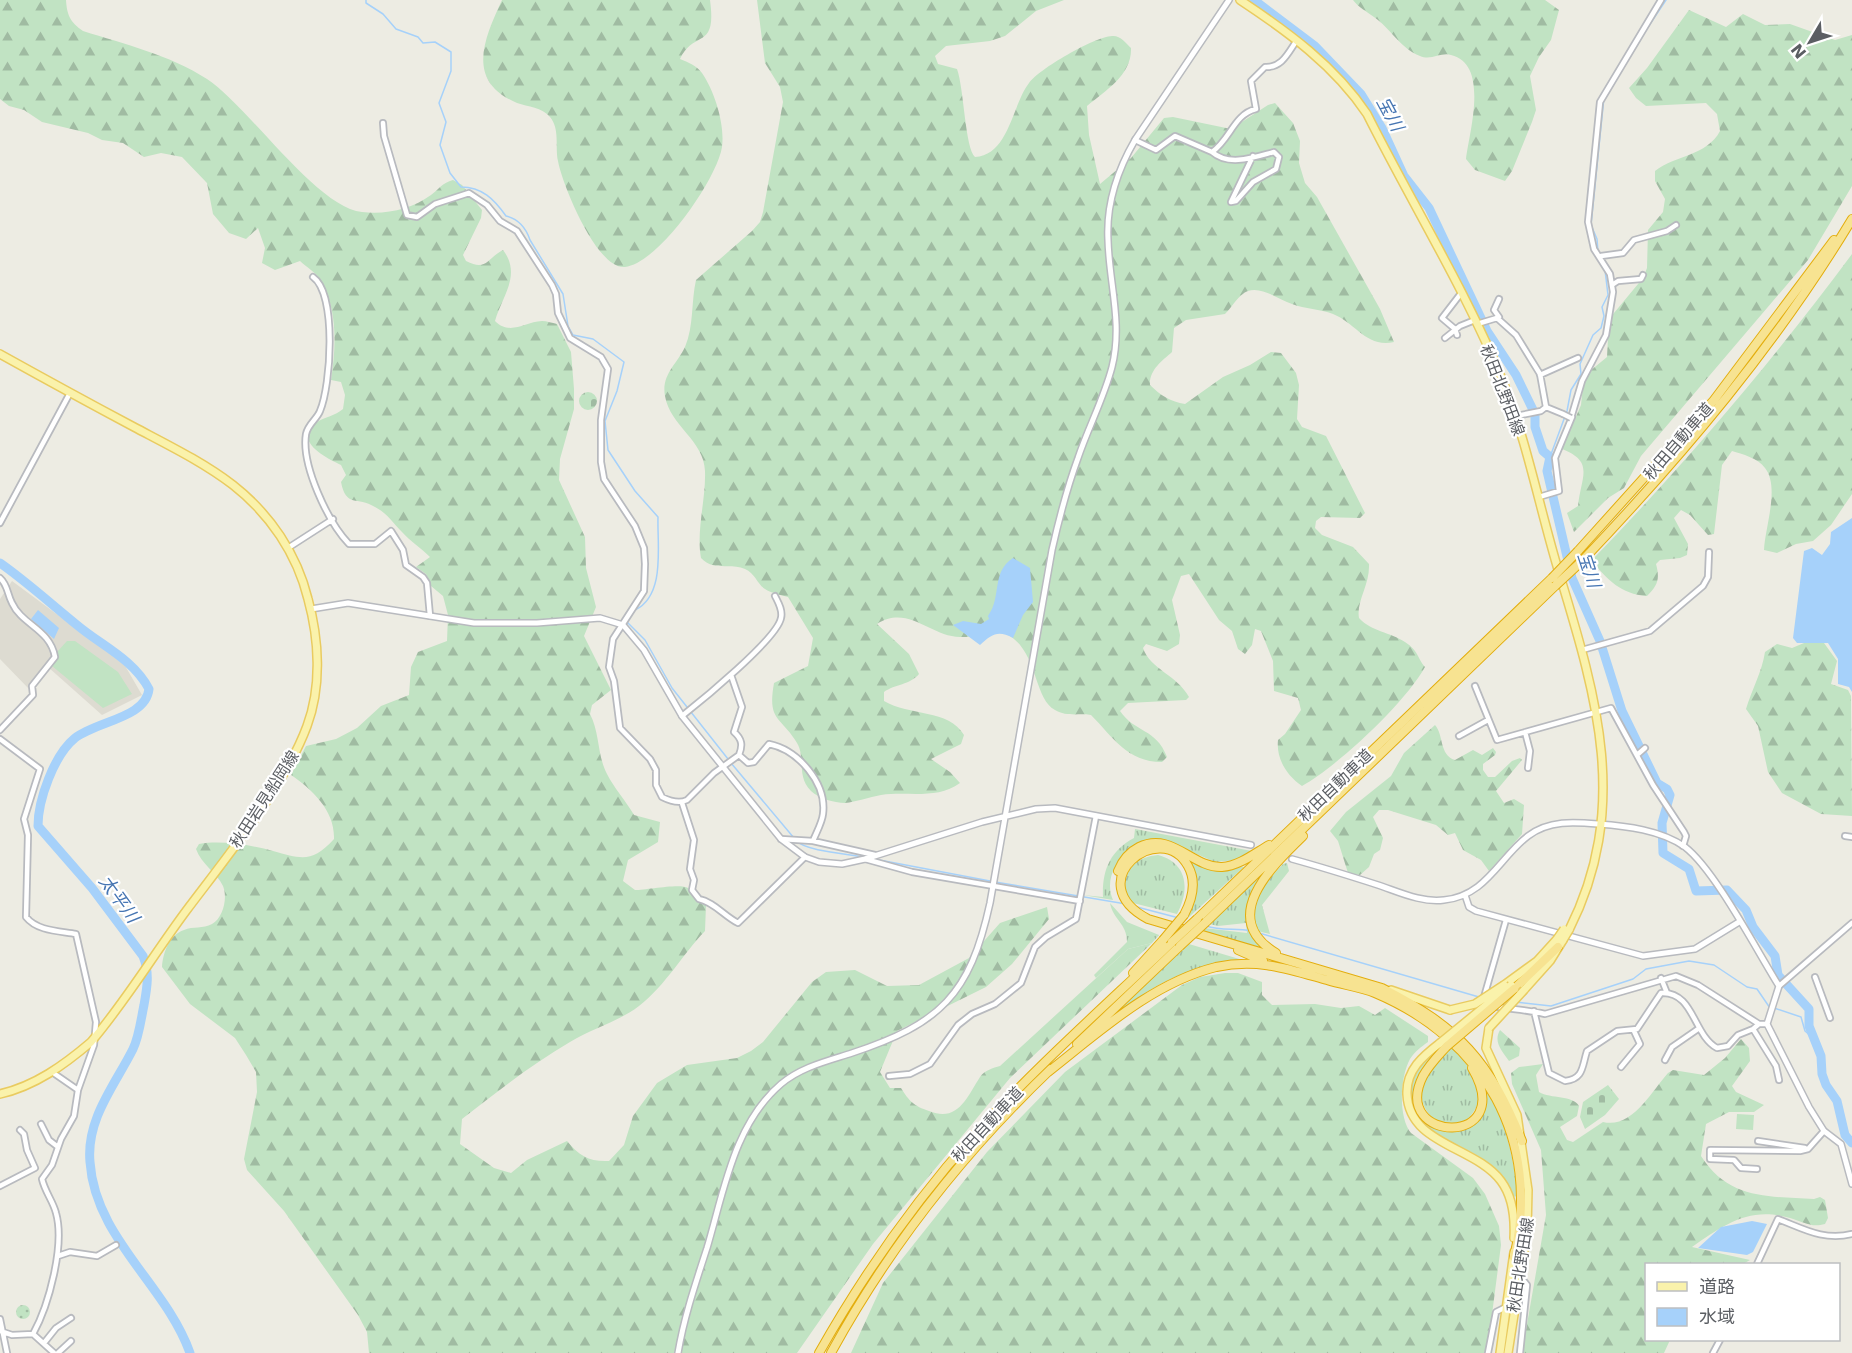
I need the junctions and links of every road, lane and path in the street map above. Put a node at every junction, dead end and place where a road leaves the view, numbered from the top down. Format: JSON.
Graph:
{"nodes":[{"id":1,"x":1229,"y":0,"type":"edge"},
{"id":2,"x":1240,"y":0,"type":"edge"},
{"id":3,"x":1661,"y":0,"type":"edge"},
{"id":4,"x":1297,"y":40,"type":"junction"},
{"id":5,"x":383,"y":123,"type":"dead end"},
{"id":6,"x":1135,"y":140,"type":"junction"},
{"id":7,"x":1212,"y":153,"type":"junction"},
{"id":8,"x":1253,"y":156,"type":"junction"},
{"id":9,"x":1852,"y":217,"type":"edge"},
{"id":10,"x":1676,"y":225,"type":"dead end"},
{"id":11,"x":1599,"y":254,"type":"junction"},
{"id":12,"x":1643,"y":274,"type":"dead end"},
{"id":13,"x":313,"y":277,"type":"dead end"},
{"id":14,"x":1612,"y":285,"type":"junction"},
{"id":15,"x":1462,"y":292,"type":"junction"},
{"id":16,"x":1499,"y":299,"type":"dead end"},
{"id":17,"x":1499,"y":319,"type":"junction"},
{"id":18,"x":1479,"y":322,"type":"junction"},
{"id":19,"x":1455,"y":329,"type":"junction"},
{"id":20,"x":1457,"y":335,"type":"dead end"},
{"id":21,"x":1445,"y":338,"type":"dead end"},
{"id":22,"x":0,"y":354,"type":"edge"},
{"id":23,"x":1578,"y":358,"type":"dead end"},
{"id":24,"x":1540,"y":375,"type":"junction"},
{"id":25,"x":70,"y":393,"type":"junction"},
{"id":26,"x":1546,"y":407,"type":"junction"},
{"id":27,"x":1516,"y":416,"type":"junction"},
{"id":28,"x":1572,"y":416,"type":"junction"},
{"id":29,"x":1539,"y":496,"type":"junction"},
{"id":30,"x":333,"y":519,"type":"junction"},
{"id":31,"x":0,"y":524,"type":"edge"},
{"id":32,"x":288,"y":548,"type":"junction"},
{"id":33,"x":1709,"y":552,"type":"dead end"},
{"id":34,"x":0,"y":578,"type":"edge"},
{"id":35,"x":1554,"y":582,"type":"junction"},
{"id":36,"x":774,"y":596,"type":"dead end"},
{"id":37,"x":311,"y":609,"type":"junction"},
{"id":38,"x":430,"y":616,"type":"junction"},
{"id":39,"x":623,"y":625,"type":"junction"},
{"id":40,"x":1582,"y":650,"type":"junction"},
{"id":41,"x":732,"y":675,"type":"junction"},
{"id":42,"x":1474,"y":686,"type":"dead end"},
{"id":43,"x":1597,"y":712,"type":"junction"},
{"id":44,"x":682,"y":716,"type":"junction"},
{"id":45,"x":1488,"y":720,"type":"junction"},
{"id":46,"x":0,"y":730,"type":"edge"},
{"id":47,"x":1525,"y":732,"type":"junction"},
{"id":48,"x":1459,"y":736,"type":"dead end"},
{"id":49,"x":0,"y":740,"type":"edge"},
{"id":50,"x":1645,"y":748,"type":"dead end"},
{"id":51,"x":1637,"y":754,"type":"junction"},
{"id":52,"x":739,"y":755,"type":"junction"},
{"id":53,"x":724,"y":765,"type":"junction"},
{"id":54,"x":1528,"y":768,"type":"dead end"},
{"id":55,"x":1334,"y":800,"type":"junction"},
{"id":56,"x":682,"y":802,"type":"junction"},
{"id":57,"x":1096,"y":816,"type":"junction"},
{"id":58,"x":1003,"y":818,"type":"junction"},
{"id":59,"x":1600,"y":824,"type":"junction"},
{"id":60,"x":1845,"y":836,"type":"dead end"},
{"id":61,"x":1852,"y":837,"type":"edge"},
{"id":62,"x":1281,"y":838,"type":"junction"},
{"id":63,"x":781,"y":839,"type":"junction"},
{"id":64,"x":813,"y":841,"type":"junction"},
{"id":65,"x":1251,"y":845,"type":"dead end"},
{"id":66,"x":1683,"y":846,"type":"junction"},
{"id":67,"x":876,"y":855,"type":"junction"},
{"id":68,"x":805,"y":857,"type":"junction"},
{"id":69,"x":865,"y":859,"type":"junction"},
{"id":70,"x":1292,"y":859,"type":"dead end"},
{"id":71,"x":993,"y":885,"type":"junction"},
{"id":72,"x":1465,"y":895,"type":"junction"},
{"id":73,"x":1080,"y":901,"type":"junction"},
{"id":74,"x":1506,"y":920,"type":"junction"},
{"id":75,"x":1739,"y":922,"type":"junction"},
{"id":76,"x":1852,"y":923,"type":"edge"},
{"id":77,"x":1559,"y":942,"type":"junction"},
{"id":78,"x":1287,"y":960,"type":"junction"},
{"id":79,"x":1273,"y":965,"type":"junction"},
{"id":80,"x":1815,"y":977,"type":"dead end"},
{"id":81,"x":1662,"y":978,"type":"junction"},
{"id":82,"x":1781,"y":984,"type":"junction"},
{"id":83,"x":1510,"y":986,"type":"junction"},
{"id":84,"x":1382,"y":988,"type":"junction"},
{"id":85,"x":1667,"y":993,"type":"junction"},
{"id":86,"x":1533,"y":1011,"type":"junction"},
{"id":87,"x":1830,"y":1018,"type":"dead end"},
{"id":88,"x":1090,"y":1020,"type":"junction"},
{"id":89,"x":1759,"y":1024,"type":"junction"},
{"id":90,"x":1767,"y":1024,"type":"junction"},
{"id":91,"x":1698,"y":1029,"type":"junction"},
{"id":92,"x":1753,"y":1029,"type":"junction"},
{"id":93,"x":1634,"y":1031,"type":"junction"},
{"id":94,"x":95,"y":1038,"type":"junction"},
{"id":95,"x":1456,"y":1043,"type":"junction"},
{"id":96,"x":1443,"y":1045,"type":"junction"},
{"id":97,"x":1665,"y":1060,"type":"dead end"},
{"id":98,"x":1621,"y":1067,"type":"dead end"},
{"id":99,"x":52,"y":1072,"type":"junction"},
{"id":100,"x":1048,"y":1072,"type":"junction"},
{"id":101,"x":889,"y":1076,"type":"dead end"},
{"id":102,"x":1779,"y":1080,"type":"dead end"},
{"id":103,"x":78,"y":1090,"type":"junction"},
{"id":104,"x":0,"y":1094,"type":"edge"},
{"id":105,"x":41,"y":1124,"type":"dead end"},
{"id":106,"x":20,"y":1130,"type":"dead end"},
{"id":107,"x":1824,"y":1131,"type":"junction"},
{"id":108,"x":1522,"y":1141,"type":"junction"},
{"id":109,"x":1758,"y":1141,"type":"dead end"},
{"id":110,"x":58,"y":1147,"type":"junction"},
{"id":111,"x":1808,"y":1149,"type":"junction"},
{"id":112,"x":35,"y":1168,"type":"junction"},
{"id":113,"x":1756,"y":1169,"type":"dead end"},
{"id":114,"x":42,"y":1179,"type":"junction"},
{"id":115,"x":1852,"y":1184,"type":"edge"},
{"id":116,"x":0,"y":1186,"type":"edge"},
{"id":117,"x":1852,"y":1234,"type":"edge"},
{"id":118,"x":116,"y":1245,"type":"dead end"},
{"id":119,"x":58,"y":1256,"type":"junction"},
{"id":120,"x":1514,"y":1257,"type":"junction"},
{"id":121,"x":1757,"y":1263,"type":"edge"},
{"id":122,"x":1520,"y":1276,"type":"junction"},
{"id":123,"x":1506,"y":1306,"type":"junction"},
{"id":124,"x":71,"y":1318,"type":"dead end"},
{"id":125,"x":0,"y":1319,"type":"edge"},
{"id":126,"x":1,"y":1331,"type":"edge"},
{"id":127,"x":33,"y":1334,"type":"junction"},
{"id":128,"x":71,"y":1341,"type":"dead end"},
{"id":129,"x":44,"y":1343,"type":"junction"},
{"id":130,"x":8,"y":1353,"type":"edge"},
{"id":131,"x":54,"y":1353,"type":"edge"},
{"id":132,"x":678,"y":1353,"type":"edge"},
{"id":133,"x":819,"y":1353,"type":"edge"},
{"id":134,"x":831,"y":1353,"type":"edge"},
{"id":135,"x":1488,"y":1353,"type":"edge"},
{"id":136,"x":1500,"y":1353,"type":"edge"},
{"id":137,"x":1508,"y":1353,"type":"edge"},
{"id":138,"x":1520,"y":1353,"type":"edge"}],
"edges":[{"from":1,"to":6,"type":"street"},
{"from":2,"to":4,"type":"main road","name":"秋田北野田線"},
{"from":3,"to":11,"type":"street"},
{"from":4,"to":7,"type":"street"},
{"from":4,"to":15,"type":"main road","name":"秋田北野田線"},
{"from":5,"to":39,"type":"street"},
{"from":6,"to":7,"type":"street"},
{"from":6,"to":58,"type":"street"},
{"from":7,"to":8,"type":"street"},
{"from":8,"to":8,"type":"street"},
{"from":9,"to":35,"type":"highway","name":"秋田自動車道","bridge":true},
{"from":9,"to":35,"type":"highway","name":"秋田自動車道","bridge":true},
{"from":10,"to":11,"type":"street"},
{"from":11,"to":14,"type":"street"},
{"from":12,"to":14,"type":"street"},
{"from":13,"to":30,"type":"street"},
{"from":14,"to":28,"type":"street"},
{"from":15,"to":18,"type":"main road","name":"秋田北野田線"},
{"from":15,"to":19,"type":"street"},
{"from":16,"to":17,"type":"street"},
{"from":17,"to":18,"type":"street"},
{"from":17,"to":24,"type":"street"},
{"from":18,"to":19,"type":"street"},
{"from":18,"to":27,"type":"main road","name":"秋田北野田線"},
{"from":19,"to":20,"type":"street"},
{"from":19,"to":21,"type":"street"},
{"from":22,"to":25,"type":"main road","name":"秋田岩見船岡線"},
{"from":23,"to":24,"type":"street"},
{"from":24,"to":26,"type":"street"},
{"from":25,"to":31,"type":"street"},
{"from":25,"to":32,"type":"main road","name":"秋田岩見船岡線"},
{"from":26,"to":27,"type":"street"},
{"from":26,"to":28,"type":"street","bridge":true},
{"from":27,"to":29,"type":"main road","name":"秋田北野田線"},
{"from":28,"to":29,"type":"street"},
{"from":29,"to":40,"type":"main road","name":"秋田北野田線"},
{"from":30,"to":32,"type":"street"},
{"from":30,"to":38,"type":"street"},
{"from":32,"to":37,"type":"main road","name":"秋田岩見船岡線"},
{"from":33,"to":40,"type":"street"},
{"from":34,"to":46,"type":"street"},
{"from":35,"to":55,"type":"highway","name":"秋田自動車道"},
{"from":35,"to":62,"type":"highway","name":"秋田自動車道"},
{"from":36,"to":41,"type":"street"},
{"from":37,"to":38,"type":"street"},
{"from":37,"to":94,"type":"main road","name":"秋田岩見船岡線"},
{"from":38,"to":39,"type":"street"},
{"from":39,"to":44,"type":"street"},
{"from":39,"to":56,"type":"street"},
{"from":40,"to":43,"type":"main road","name":"秋田北野田線"},
{"from":41,"to":44,"type":"street"},
{"from":41,"to":52,"type":"street"},
{"from":42,"to":45,"type":"street"},
{"from":43,"to":47,"type":"street"},
{"from":43,"to":51,"type":"street"},
{"from":43,"to":59,"type":"main road","name":"秋田北野田線"},
{"from":44,"to":53,"type":"street"},
{"from":45,"to":47,"type":"street"},
{"from":45,"to":48,"type":"street"},
{"from":47,"to":54,"type":"street"},
{"from":49,"to":94,"type":"street"},
{"from":50,"to":51,"type":"street"},
{"from":51,"to":66,"type":"street"},
{"from":52,"to":53,"type":"street"},
{"from":52,"to":64,"type":"street"},
{"from":53,"to":56,"type":"street"},
{"from":53,"to":63,"type":"street"},
{"from":55,"to":78,"type":"highway"},
{"from":55,"to":100,"type":"highway","name":"秋田自動車道","bridge":true},
{"from":56,"to":68,"type":"street"},
{"from":57,"to":58,"type":"street"},
{"from":57,"to":65,"type":"street"},
{"from":57,"to":73,"type":"street"},
{"from":58,"to":67,"type":"street"},
{"from":58,"to":71,"type":"street"},
{"from":59,"to":66,"type":"street"},
{"from":59,"to":72,"type":"street"},
{"from":59,"to":77,"type":"main road","name":"秋田北野田線","bridge":true},
{"from":60,"to":61,"type":"street"},
{"from":62,"to":79,"type":"highway"},
{"from":62,"to":88,"type":"highway","name":"秋田自動車道","bridge":true},
{"from":63,"to":64,"type":"street"},
{"from":63,"to":68,"type":"street"},
{"from":64,"to":67,"type":"street"},
{"from":66,"to":75,"type":"street"},
{"from":67,"to":69,"type":"street"},
{"from":68,"to":69,"type":"street"},
{"from":69,"to":71,"type":"street"},
{"from":70,"to":72,"type":"street"},
{"from":71,"to":73,"type":"street"},
{"from":71,"to":132,"type":"street"},
{"from":72,"to":74,"type":"street"},
{"from":73,"to":101,"type":"street"},
{"from":74,"to":75,"type":"street"},
{"from":74,"to":86,"type":"street"},
{"from":75,"to":82,"type":"street"},
{"from":76,"to":82,"type":"street"},
{"from":77,"to":83,"type":"highway"},
{"from":77,"to":108,"type":"main road","name":"秋田北野田線","bridge":true},
{"from":78,"to":84,"type":"highway"},
{"from":78,"to":88,"type":"highway","bridge":true},
{"from":79,"to":95,"type":"highway"},
{"from":79,"to":100,"type":"highway"},
{"from":80,"to":87,"type":"street"},
{"from":81,"to":85,"type":"street"},
{"from":81,"to":86,"type":"street"},
{"from":81,"to":89,"type":"street"},
{"from":82,"to":90,"type":"street"},
{"from":83,"to":84,"type":"main road","bridge":true},
{"from":83,"to":96,"type":"highway","bridge":true},
{"from":84,"to":108,"type":"highway"},
{"from":85,"to":91,"type":"street"},
{"from":85,"to":93,"type":"street"},
{"from":86,"to":93,"type":"street"},
{"from":88,"to":133,"type":"highway","name":"秋田自動車道"},
{"from":89,"to":90,"type":"street"},
{"from":89,"to":92,"type":"street"},
{"from":90,"to":107,"type":"street"},
{"from":91,"to":92,"type":"street"},
{"from":91,"to":97,"type":"street"},
{"from":92,"to":102,"type":"street"},
{"from":93,"to":98,"type":"street"},
{"from":94,"to":99,"type":"main road","name":"秋田岩見船岡線"},
{"from":94,"to":103,"type":"street"},
{"from":95,"to":96,"type":"highway"},
{"from":95,"to":120,"type":"highway"},
{"from":96,"to":120,"type":"main road","name":"秋田北野田線"},
{"from":99,"to":103,"type":"street"},
{"from":99,"to":104,"type":"main road","name":"秋田岩見船岡線"},
{"from":100,"to":134,"type":"highway","name":"秋田自動車道"},
{"from":103,"to":110,"type":"street"},
{"from":105,"to":110,"type":"street"},
{"from":106,"to":112,"type":"street"},
{"from":107,"to":111,"type":"street"},
{"from":107,"to":115,"type":"street"},
{"from":108,"to":122,"type":"main road","name":"秋田北野田線"},
{"from":109,"to":111,"type":"street"},
{"from":110,"to":114,"type":"street"},
{"from":111,"to":113,"type":"street"},
{"from":112,"to":114,"type":"street"},
{"from":112,"to":116,"type":"street"},
{"from":114,"to":119,"type":"street"},
{"from":117,"to":121,"type":"street"},
{"from":118,"to":119,"type":"street"},
{"from":119,"to":127,"type":"street"},
{"from":120,"to":123,"type":"main road","name":"秋田北野田線"},
{"from":122,"to":137,"type":"main road","name":"秋田北野田線"},
{"from":122,"to":138,"type":"street"},
{"from":123,"to":135,"type":"street"},
{"from":123,"to":136,"type":"main road","name":"秋田北野田線"},
{"from":124,"to":129,"type":"street"},
{"from":125,"to":126,"type":"street"},
{"from":126,"to":127,"type":"street"},
{"from":126,"to":130,"type":"street"},
{"from":127,"to":129,"type":"street"},
{"from":128,"to":131,"type":"street"},
{"from":129,"to":131,"type":"street"}]}
